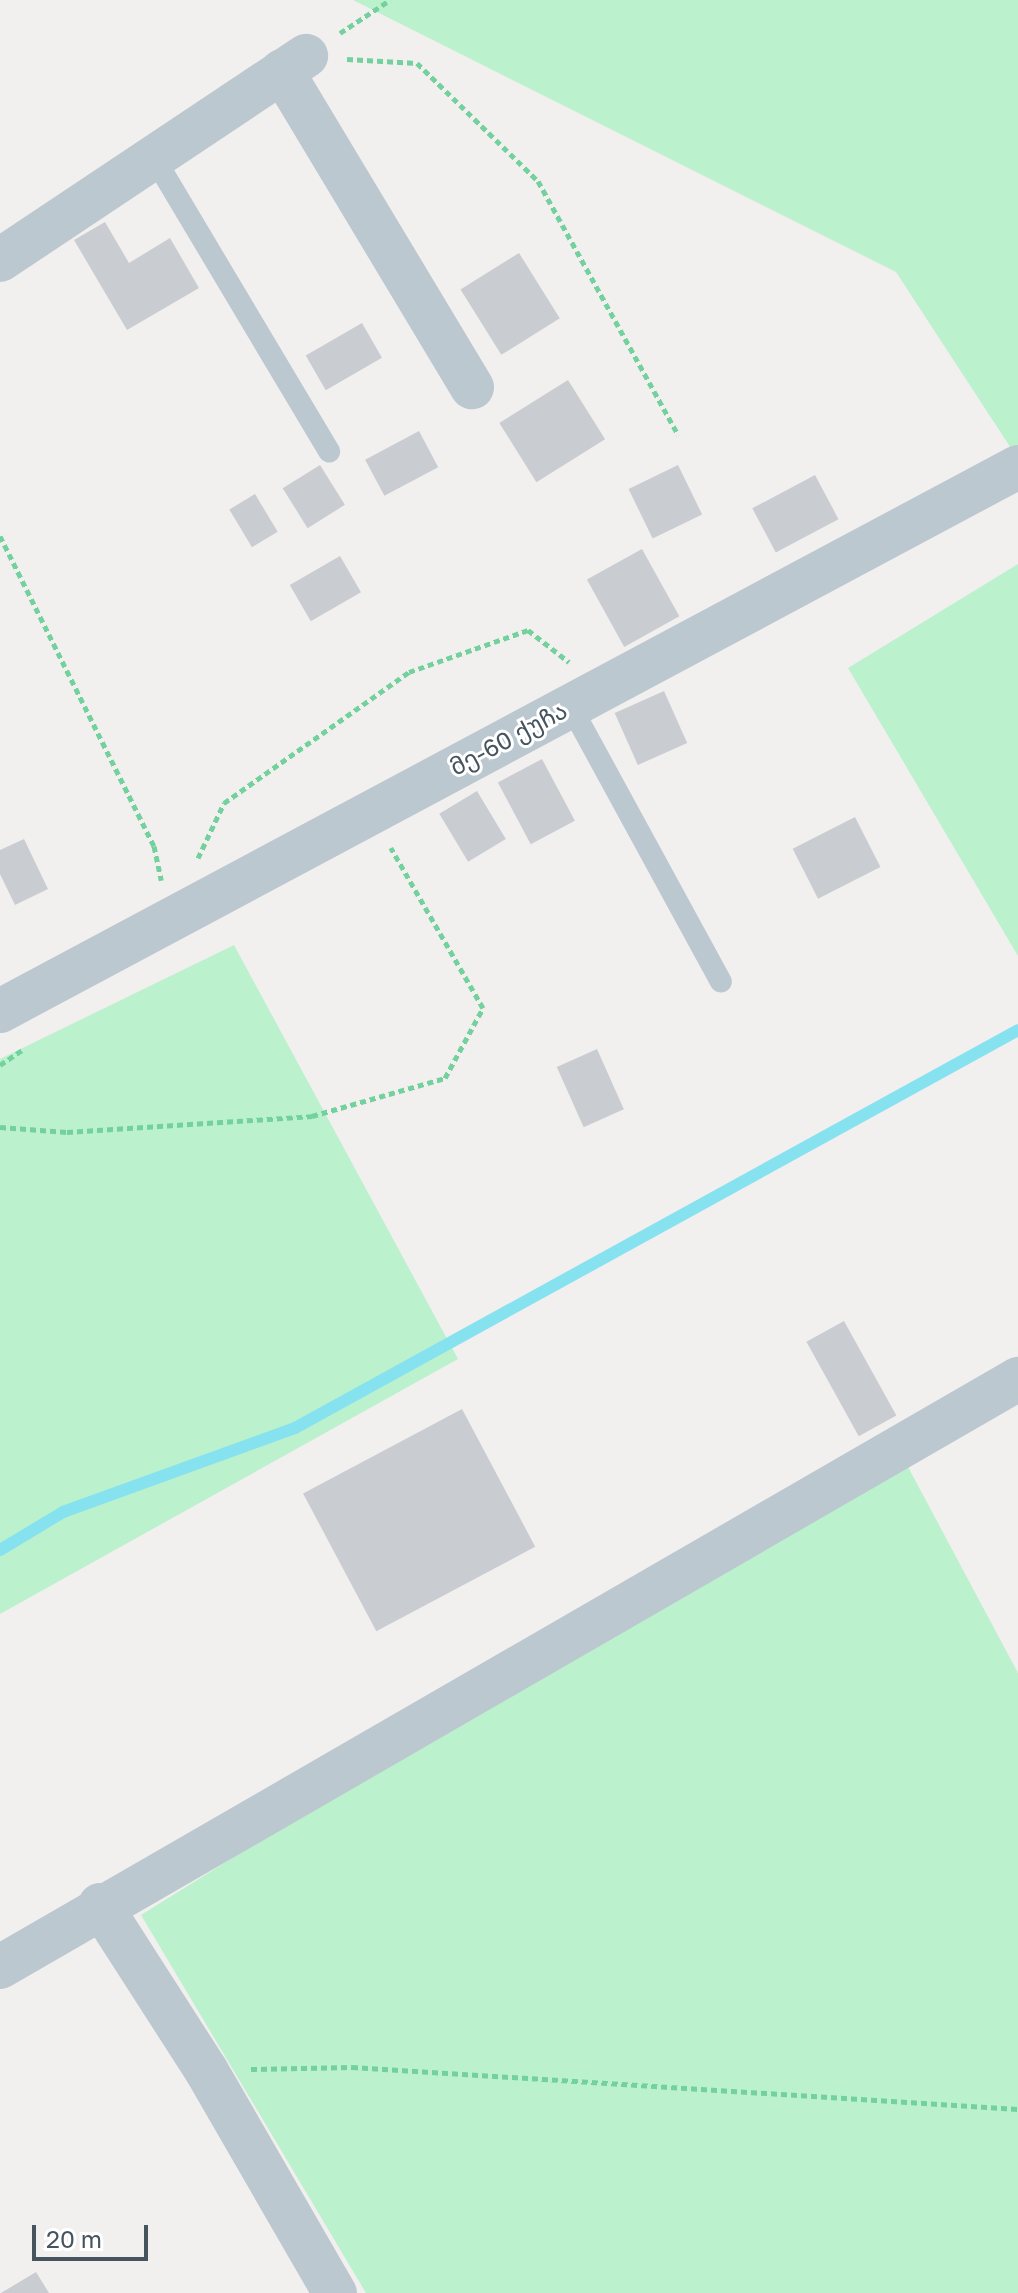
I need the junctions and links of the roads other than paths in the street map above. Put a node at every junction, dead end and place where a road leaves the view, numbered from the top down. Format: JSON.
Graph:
{"nodes":[{"id":1,"x":153,"y":156,"type":"junction"},
{"id":2,"x":0,"y":260,"type":"edge"},
{"id":3,"x":472,"y":387,"type":"dead end"},
{"id":4,"x":329,"y":451,"type":"dead end"},
{"id":5,"x":1018,"y":467,"type":"edge"},
{"id":6,"x":585,"y":696,"type":"junction"},
{"id":7,"x":721,"y":982,"type":"dead end"},
{"id":8,"x":0,"y":1011,"type":"edge"},
{"id":9,"x":1018,"y":1379,"type":"edge"},
{"id":10,"x":100,"y":1905,"type":"junction"},
{"id":11,"x":0,"y":1967,"type":"edge"},
{"id":12,"x":335,"y":2293,"type":"edge"}],
"edges":[{"from":1,"to":2,"type":"street"},
{"from":1,"to":3,"type":"street"},
{"from":1,"to":4,"type":"lane"},
{"from":5,"to":6,"type":"street","name":"მე-60 ქუჩა"},
{"from":6,"to":7,"type":"lane"},
{"from":6,"to":8,"type":"street","name":"მე-60 ქუჩა"},
{"from":9,"to":10,"type":"street"},
{"from":10,"to":11,"type":"street"},
{"from":10,"to":12,"type":"street"}]}
